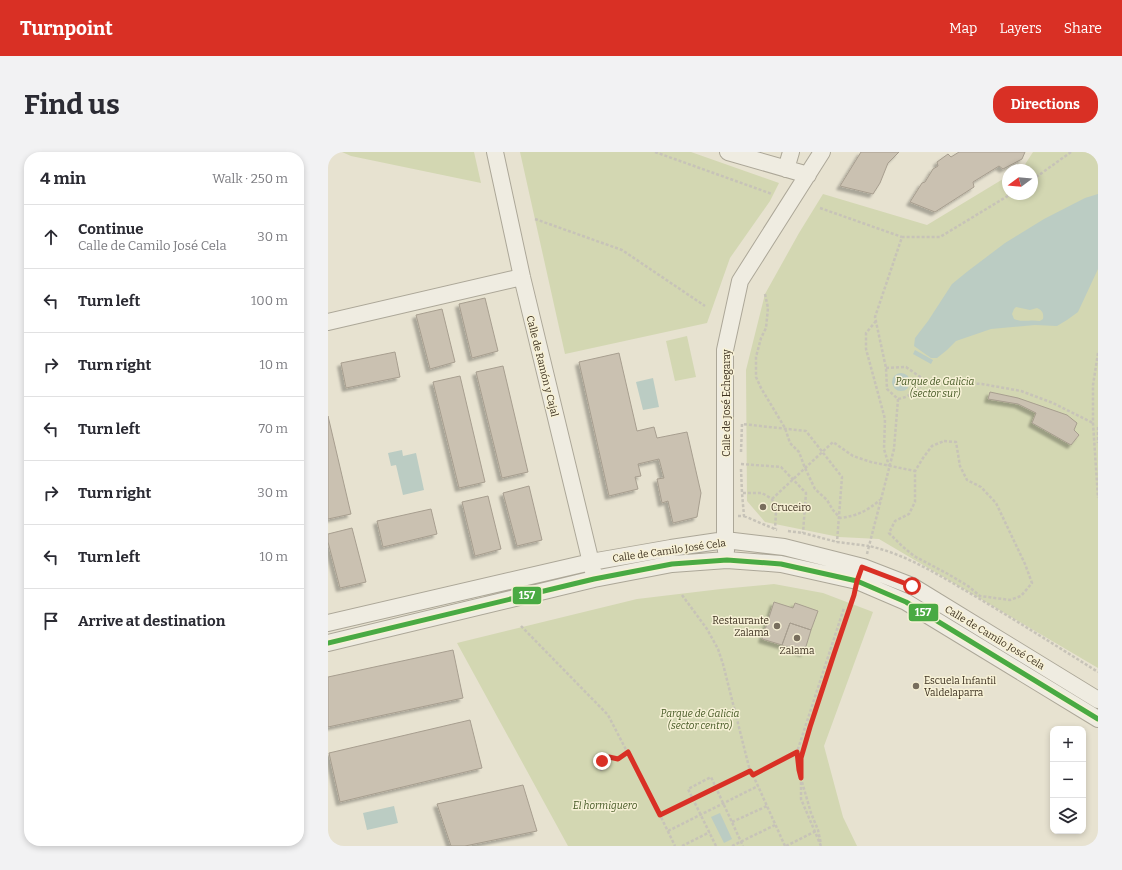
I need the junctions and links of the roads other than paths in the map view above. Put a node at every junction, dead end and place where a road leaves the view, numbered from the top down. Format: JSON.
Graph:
{"nodes":[{"id":1,"x":495,"y":152,"type":"edge"},
{"id":2,"x":728,"y":152,"type":"edge"},
{"id":3,"x":791,"y":152,"type":"edge"},
{"id":4,"x":822,"y":152,"type":"edge"},
{"id":5,"x":786,"y":169,"type":"junction"},
{"id":6,"x":808,"y":175,"type":"junction"},
{"id":7,"x":522,"y":277,"type":"junction"},
{"id":8,"x":328,"y":322,"type":"edge"},
{"id":9,"x":725,"y":540,"type":"junction"},
{"id":10,"x":727,"y":560,"type":"junction"},
{"id":11,"x":590,"y":562,"type":"junction"},
{"id":12,"x":860,"y":574,"type":"junction"},
{"id":13,"x":594,"y":579,"type":"junction"},
{"id":14,"x":328,"y":623,"type":"edge"},
{"id":15,"x":328,"y":643,"type":"edge"},
{"id":16,"x":1098,"y":700,"type":"edge"},
{"id":17,"x":1098,"y":719,"type":"edge"}],
"edges":[{"from":1,"to":7,"type":"street","name":"Calle de Ramón y Cajal"},
{"from":2,"to":5,"type":"street"},
{"from":3,"to":5,"type":"street"},
{"from":4,"to":6,"type":"street","name":"Calle de José Echegaray"},
{"from":5,"to":6,"type":"street"},
{"from":6,"to":9,"type":"street","name":"Calle de José Echegaray"},
{"from":7,"to":8,"type":"street"},
{"from":7,"to":11,"type":"street","name":"Calle de Ramón y Cajal"},
{"from":9,"to":10,"type":"street","name":"Calle de José Echegaray"},
{"from":9,"to":11,"type":"street","name":"Calle de Camilo José Cela"},
{"from":9,"to":12,"type":"street","name":"Calle de Camilo José Cela"},
{"from":10,"to":12,"type":"street","name":"Calle de Camilo José Cela"},
{"from":10,"to":13,"type":"street","name":"Calle de Camilo José Cela"},
{"from":11,"to":13,"type":"street","name":"Calle de Ramón y Cajal"},
{"from":11,"to":14,"type":"street","name":"Calle de Camilo José Cela"},
{"from":12,"to":16,"type":"street","name":"Calle de Camilo José Cela"},
{"from":12,"to":17,"type":"street","name":"Calle de Camilo José Cela"},
{"from":13,"to":15,"type":"street","name":"Calle de Camilo José Cela"}]}
